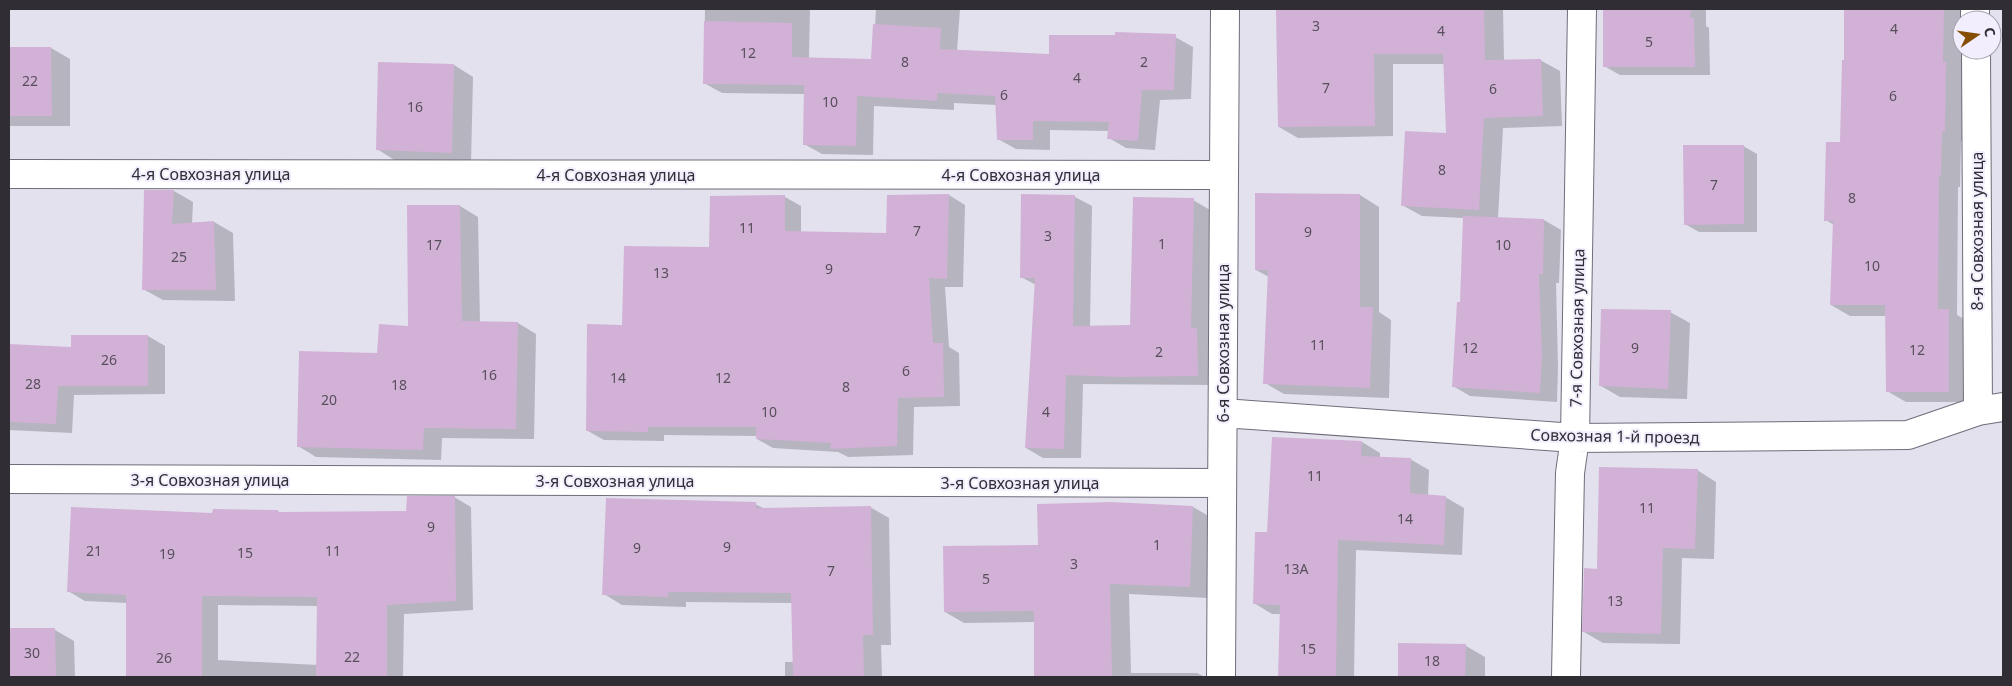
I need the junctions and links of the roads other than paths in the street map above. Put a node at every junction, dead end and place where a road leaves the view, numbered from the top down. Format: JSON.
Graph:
{"nodes":[{"id":1,"x":1225,"y":9,"type":"edge"},
{"id":2,"x":1582,"y":9,"type":"edge"},
{"id":3,"x":1976,"y":60,"type":"edge"},
{"id":4,"x":9,"y":174,"type":"edge"},
{"id":5,"x":1224,"y":175,"type":"junction"},
{"id":6,"x":1990,"y":409,"type":"edge"},
{"id":7,"x":1223,"y":413,"type":"junction"},
{"id":8,"x":1575,"y":438,"type":"junction"},
{"id":9,"x":9,"y":479,"type":"edge"},
{"id":10,"x":1222,"y":483,"type":"junction"},
{"id":11,"x":1221,"y":677,"type":"edge"},
{"id":12,"x":1566,"y":677,"type":"edge"}],
"edges":[{"from":1,"to":5,"type":"street","name":"6-я Совхозная улица"},
{"from":2,"to":8,"type":"street","name":"7-я Совхозная улица"},
{"from":3,"to":6,"type":"street","name":"8-я Совхозная улица"},
{"from":4,"to":5,"type":"street","name":"4-я Совхозная улица"},
{"from":5,"to":7,"type":"street","name":"6-я Совхозная улица"},
{"from":6,"to":8,"type":"street","name":"Совхозная 1-й проезд"},
{"from":7,"to":8,"type":"street","name":"Совхозная 1-й проезд"},
{"from":7,"to":10,"type":"street","name":"6-я Совхозная улица"},
{"from":8,"to":12,"type":"street","name":"7-я Совхозная улица"},
{"from":9,"to":10,"type":"street","name":"3-я Совхозная улица"},
{"from":10,"to":11,"type":"street","name":"6-я Совхозная улица"}]}
